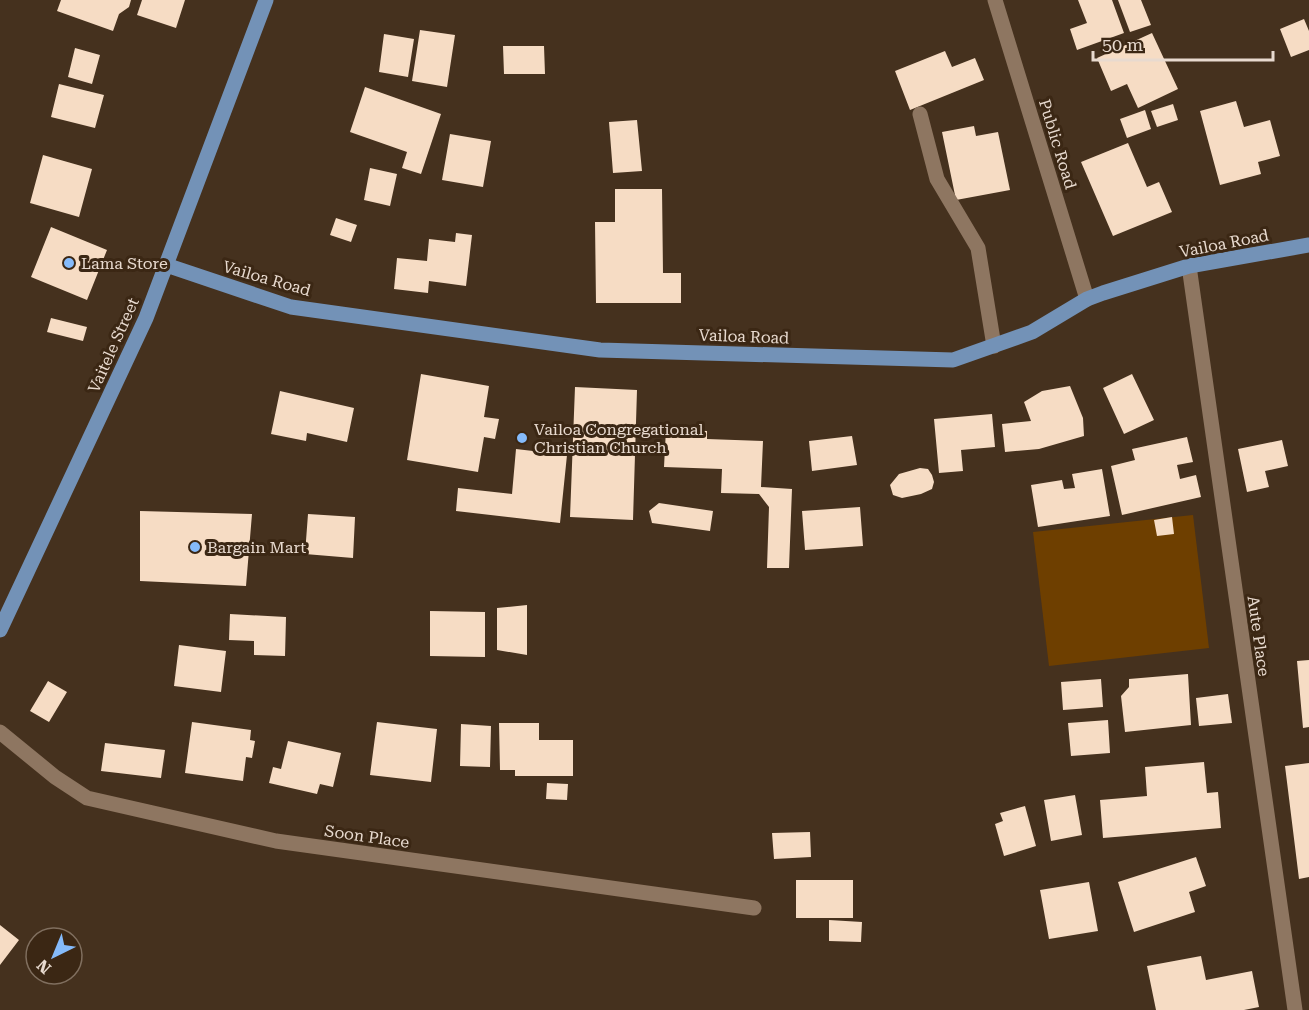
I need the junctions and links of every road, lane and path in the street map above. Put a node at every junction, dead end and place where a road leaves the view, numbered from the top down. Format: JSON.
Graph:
{"nodes":[{"id":1,"x":266,"y":0,"type":"edge"},
{"id":2,"x":995,"y":0,"type":"edge"},
{"id":3,"x":920,"y":114,"type":"dead end"},
{"id":4,"x":1309,"y":245,"type":"edge"},
{"id":5,"x":166,"y":265,"type":"junction"},
{"id":6,"x":1189,"y":266,"type":"junction"},
{"id":7,"x":1088,"y":299,"type":"junction"},
{"id":8,"x":994,"y":346,"type":"junction"},
{"id":9,"x":0,"y":630,"type":"edge"},
{"id":10,"x":0,"y":732,"type":"edge"},
{"id":11,"x":754,"y":908,"type":"dead end"},
{"id":12,"x":1295,"y":1010,"type":"edge"}],
"edges":[{"from":1,"to":5,"type":"main road","name":"Vaitele Street"},
{"from":2,"to":7,"type":"street","name":"Public Road"},
{"from":3,"to":8,"type":"street"},
{"from":4,"to":6,"type":"main road","name":"Vailoa Road"},
{"from":5,"to":8,"type":"main road","name":"Vailoa Road"},
{"from":5,"to":9,"type":"main road","name":"Vaitele Street"},
{"from":6,"to":7,"type":"main road","name":"Vailoa Road"},
{"from":6,"to":12,"type":"street","name":"Aute Place"},
{"from":7,"to":8,"type":"main road","name":"Vailoa Road"},
{"from":10,"to":11,"type":"street","name":"Soon Place"}]}
